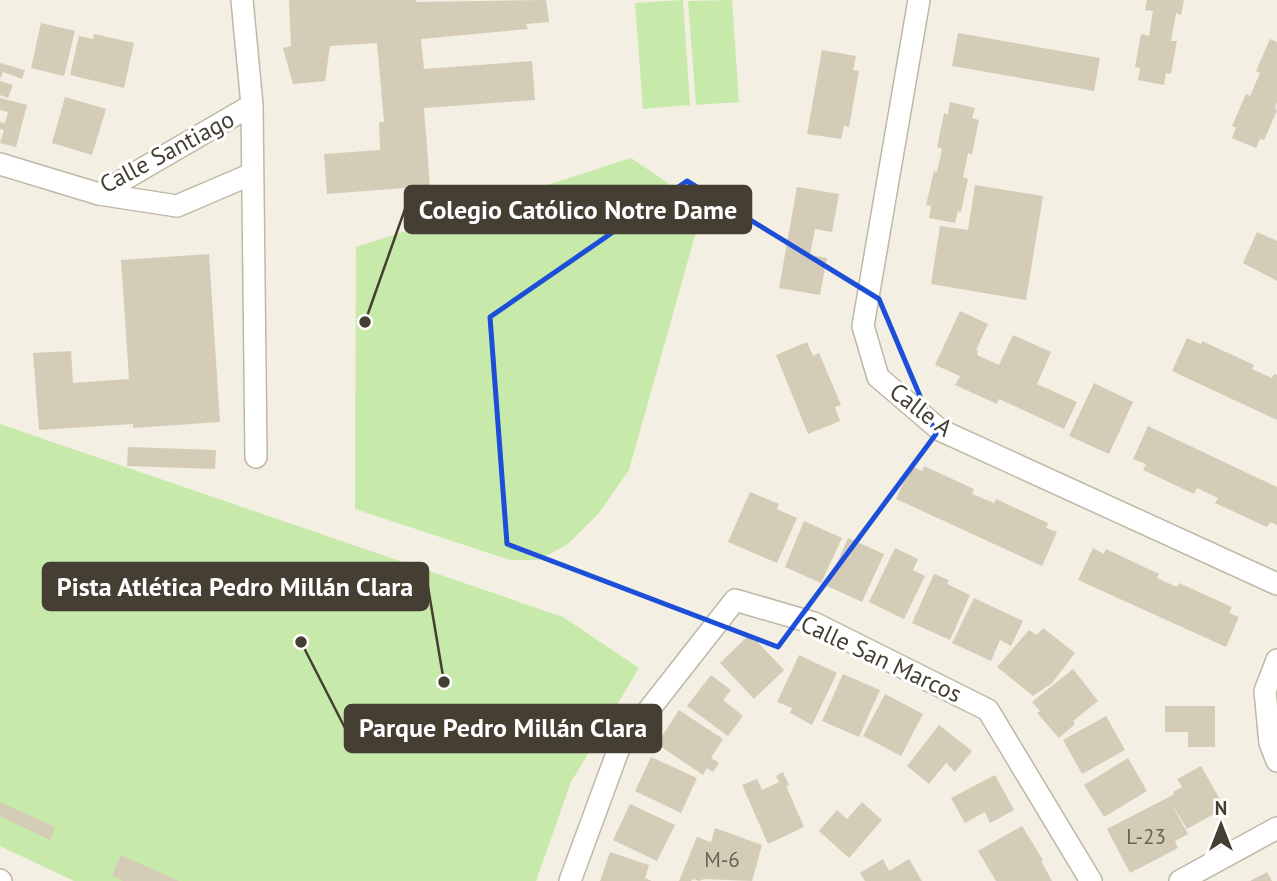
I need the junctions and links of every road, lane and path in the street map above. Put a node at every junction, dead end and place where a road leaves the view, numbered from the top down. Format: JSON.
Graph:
{"nodes":[{"id":1,"x":242,"y":0,"type":"edge"},
{"id":2,"x":919,"y":0,"type":"edge"},
{"id":3,"x":253,"y":105,"type":"junction"},
{"id":4,"x":0,"y":164,"type":"edge"},
{"id":5,"x":252,"y":174,"type":"junction"},
{"id":6,"x":99,"y":194,"type":"junction"},
{"id":7,"x":256,"y":457,"type":"dead end"},
{"id":8,"x":1277,"y":584,"type":"edge"},
{"id":9,"x":1277,"y":660,"type":"edge"},
{"id":10,"x":1277,"y":761,"type":"edge"},
{"id":11,"x":1277,"y":828,"type":"edge"},
{"id":12,"x":570,"y":881,"type":"edge"},
{"id":13,"x":1091,"y":881,"type":"edge"},
{"id":14,"x":1180,"y":881,"type":"edge"}],
"edges":[{"from":1,"to":3,"type":"street"},
{"from":2,"to":8,"type":"street","name":"Calle A"},
{"from":3,"to":5,"type":"street"},
{"from":3,"to":6,"type":"street","name":"Calle Santiago"},
{"from":4,"to":6,"type":"street","name":"Calle Santiago"},
{"from":5,"to":6,"type":"street"},
{"from":5,"to":7,"type":"street"},
{"from":9,"to":10,"type":"street"},
{"from":11,"to":14,"type":"street"},
{"from":12,"to":13,"type":"street","name":"Calle San Marcos"}]}
